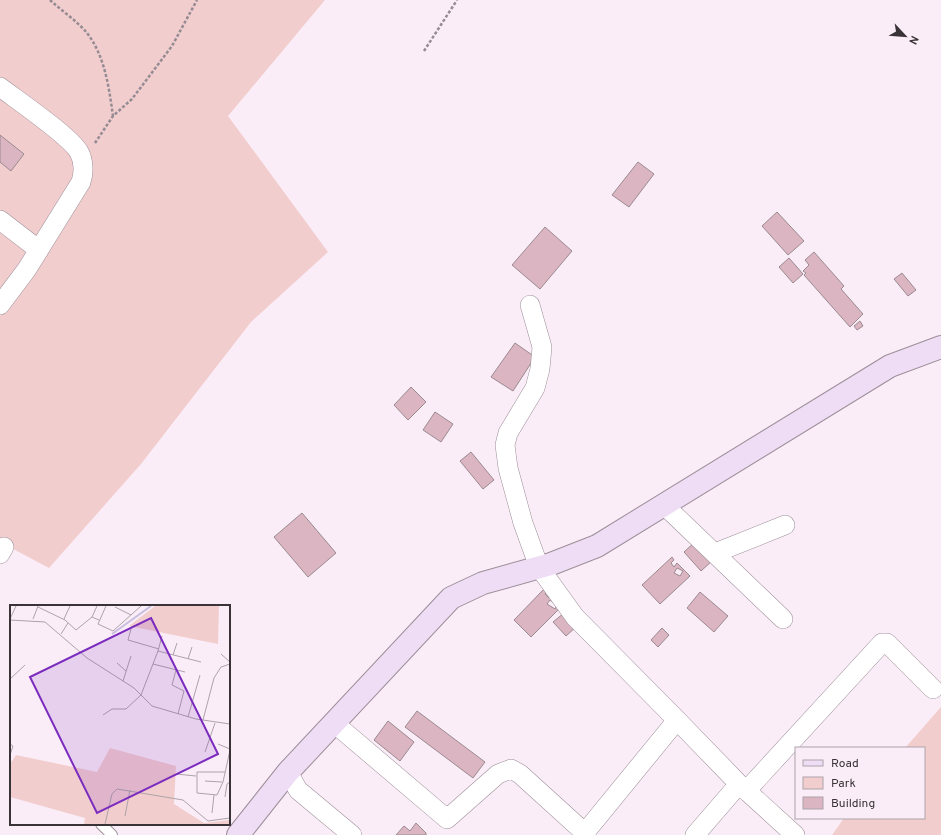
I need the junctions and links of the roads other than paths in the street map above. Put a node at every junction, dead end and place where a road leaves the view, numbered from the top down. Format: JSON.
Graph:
{"nodes":[{"id":1,"x":0,"y":87,"type":"edge"},
{"id":2,"x":0,"y":220,"type":"edge"},
{"id":3,"x":39,"y":250,"type":"junction"},
{"id":4,"x":0,"y":305,"type":"edge"},
{"id":5,"x":530,"y":305,"type":"dead end"},
{"id":6,"x":941,"y":347,"type":"edge"},
{"id":7,"x":664,"y":505,"type":"junction"},
{"id":8,"x":785,"y":525,"type":"dead end"},
{"id":9,"x":715,"y":553,"type":"junction"},
{"id":10,"x":539,"y":567,"type":"junction"},
{"id":11,"x":783,"y":619,"type":"dead end"},
{"id":12,"x":933,"y":689,"type":"dead end"},
{"id":13,"x":678,"y":720,"type":"junction"},
{"id":14,"x":334,"y":724,"type":"junction"},
{"id":15,"x":288,"y":772,"type":"junction"},
{"id":16,"x":742,"y":788,"type":"junction"},
{"id":17,"x":103,"y":825,"type":"edge"},
{"id":18,"x":584,"y":834,"type":"edge"},
{"id":19,"x":112,"y":835,"type":"edge"},
{"id":20,"x":238,"y":835,"type":"edge"},
{"id":21,"x":352,"y":835,"type":"edge"},
{"id":22,"x":696,"y":835,"type":"edge"},
{"id":23,"x":795,"y":835,"type":"edge"}],
"edges":[{"from":1,"to":3,"type":"street"},
{"from":2,"to":3,"type":"street"},
{"from":3,"to":4,"type":"street"},
{"from":5,"to":10,"type":"street"},
{"from":6,"to":7,"type":"street"},
{"from":7,"to":9,"type":"street"},
{"from":7,"to":10,"type":"street"},
{"from":8,"to":9,"type":"street"},
{"from":9,"to":11,"type":"street"},
{"from":10,"to":13,"type":"street"},
{"from":10,"to":14,"type":"street"},
{"from":12,"to":16,"type":"street"},
{"from":13,"to":16,"type":"street"},
{"from":13,"to":18,"type":"street"},
{"from":14,"to":15,"type":"street"},
{"from":14,"to":18,"type":"street"},
{"from":15,"to":20,"type":"street"},
{"from":15,"to":21,"type":"street"},
{"from":16,"to":22,"type":"street"},
{"from":16,"to":23,"type":"street"},
{"from":17,"to":19,"type":"lane"}]}
